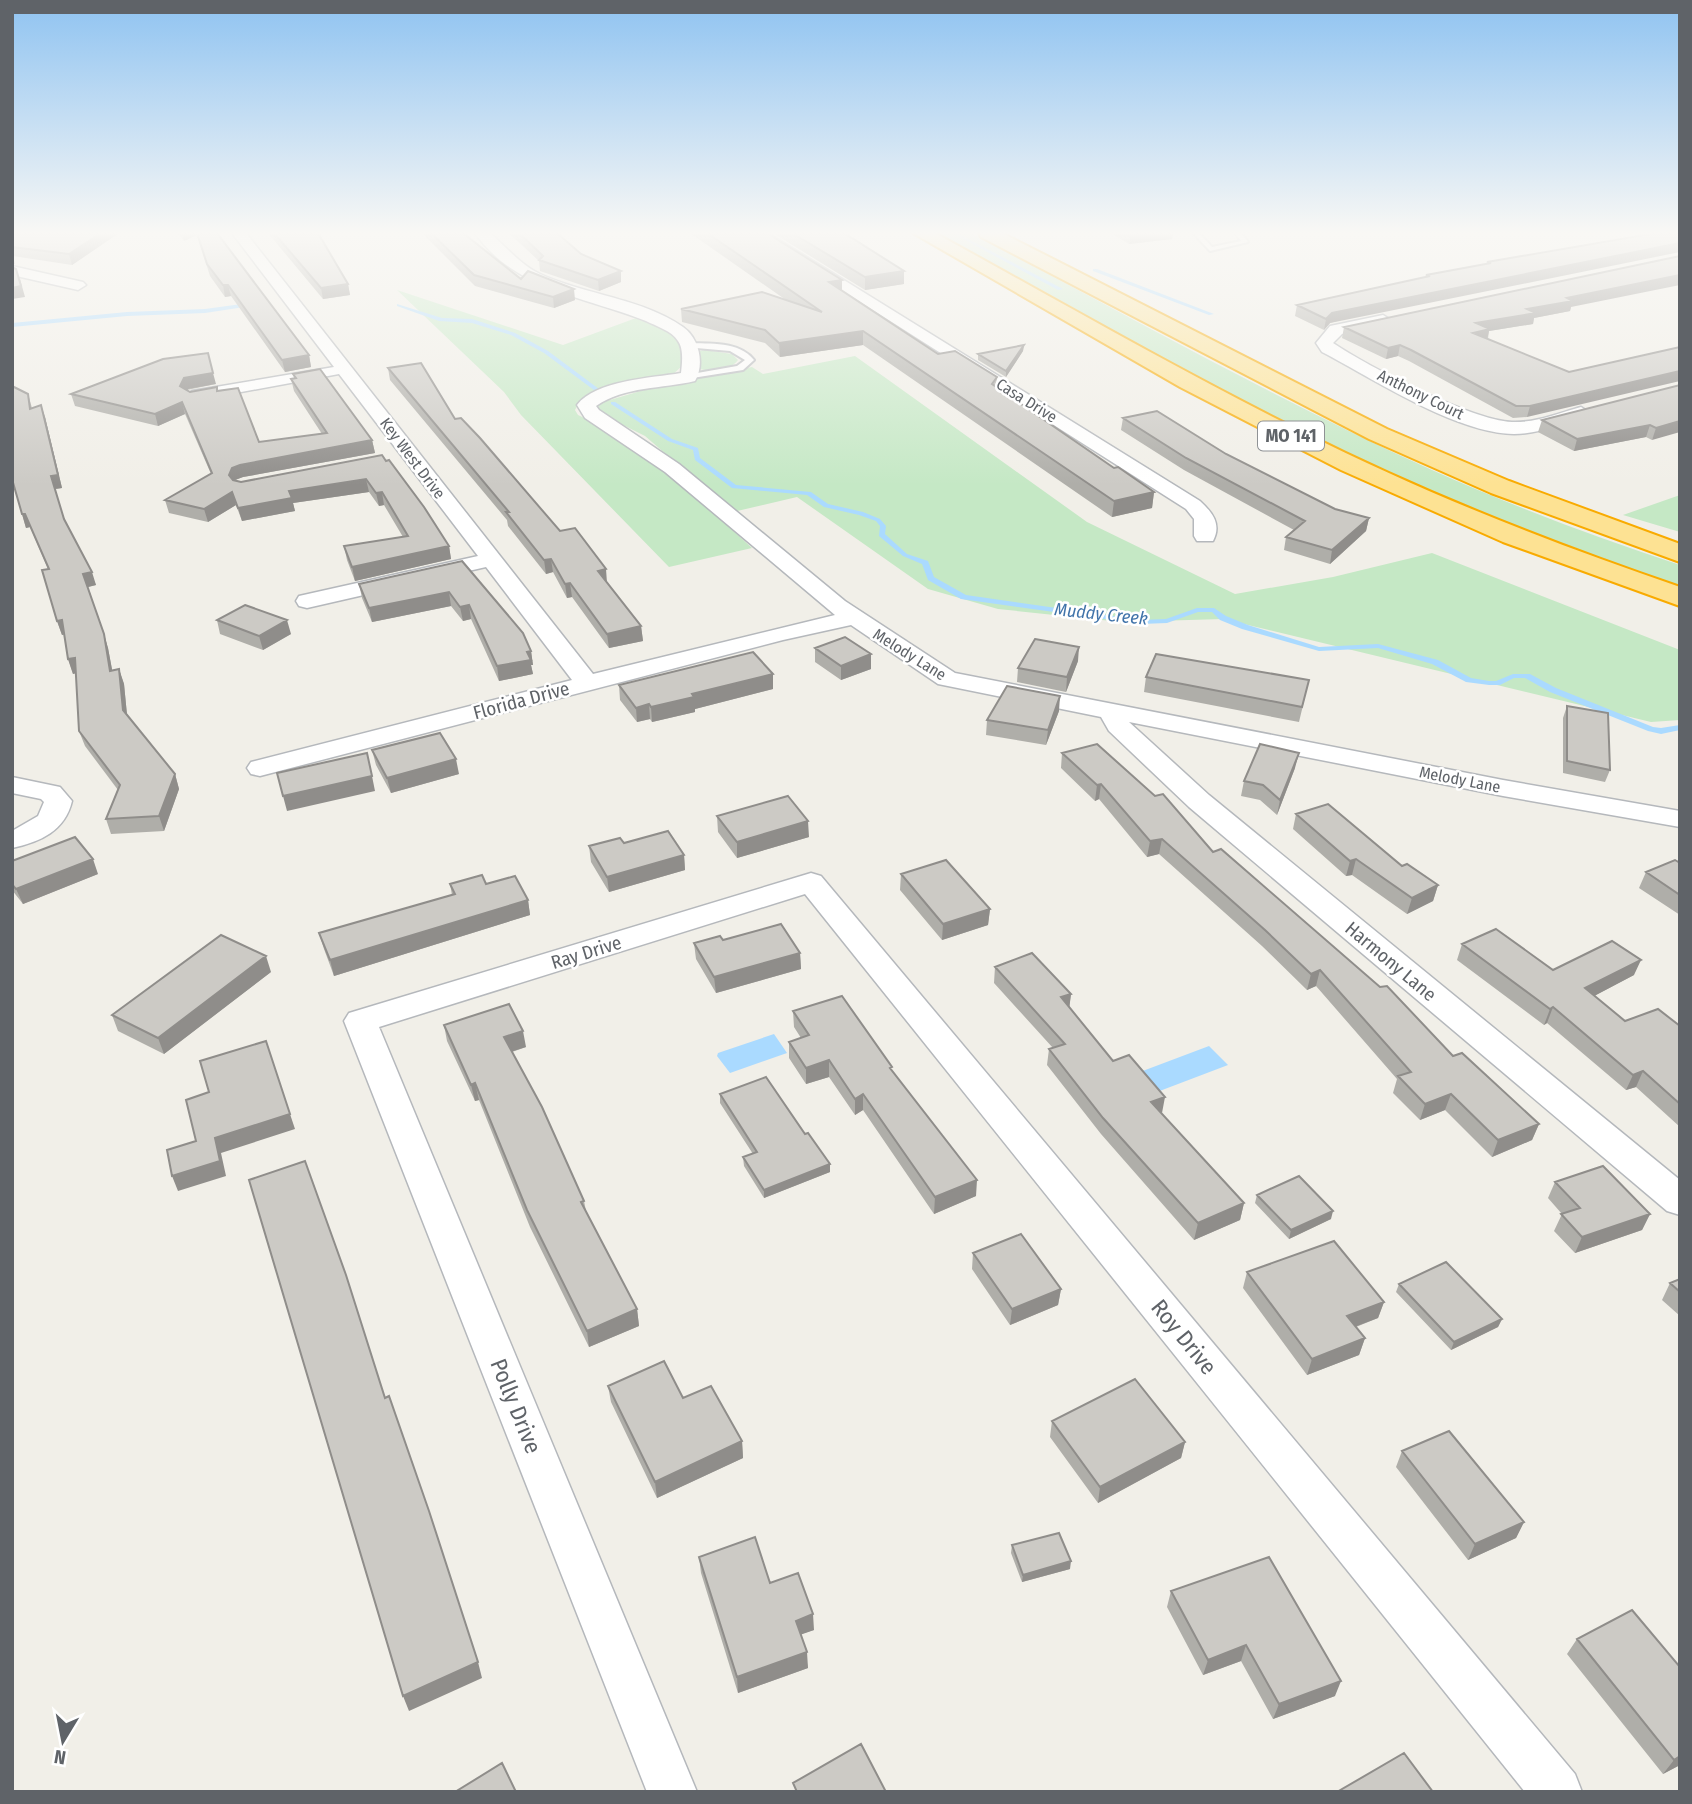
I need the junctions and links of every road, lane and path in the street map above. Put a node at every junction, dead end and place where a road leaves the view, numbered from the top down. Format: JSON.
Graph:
{"nodes":[{"id":1,"x":305,"y":317,"type":"edge"},
{"id":2,"x":646,"y":317,"type":"edge"},
{"id":3,"x":893,"y":317,"type":"edge"},
{"id":4,"x":1075,"y":317,"type":"edge"},
{"id":5,"x":1151,"y":317,"type":"edge"},
{"id":6,"x":1396,"y":317,"type":"edge"},
{"id":7,"x":688,"y":345,"type":"junction"},
{"id":8,"x":345,"y":369,"type":"junction"},
{"id":9,"x":689,"y":377,"type":"junction"},
{"id":10,"x":194,"y":396,"type":"edge"},
{"id":11,"x":1603,"y":407,"type":"edge"},
{"id":12,"x":411,"y":454,"type":"junction"},
{"id":13,"x":385,"y":459,"type":"edge"},
{"id":14,"x":1205,"y":536,"type":"dead end"},
{"id":15,"x":1680,"y":554,"type":"edge"},
{"id":16,"x":490,"y":559,"type":"junction"},
{"id":17,"x":1680,"y":597,"type":"edge"},
{"id":18,"x":307,"y":601,"type":"dead end"},
{"id":19,"x":845,"y":612,"type":"junction"},
{"id":20,"x":587,"y":683,"type":"junction"},
{"id":21,"x":1112,"y":712,"type":"junction"},
{"id":22,"x":260,"y":768,"type":"dead end"},
{"id":23,"x":12,"y":785,"type":"edge"},
{"id":24,"x":1680,"y":819,"type":"edge"},
{"id":25,"x":12,"y":840,"type":"edge"},
{"id":26,"x":811,"y":882,"type":"joint"},
{"id":27,"x":360,"y":1021,"type":"joint"},
{"id":28,"x":1680,"y":1201,"type":"edge"},
{"id":29,"x":672,"y":1792,"type":"edge"},
{"id":30,"x":1557,"y":1792,"type":"edge"}],
"edges":[{"from":1,"to":8,"type":"street","name":"Key West Drive"},
{"from":2,"to":7,"type":"street"},
{"from":3,"to":14,"type":"street","name":"Casa Drive"},
{"from":4,"to":17,"type":"highway","number":"MO 141"},
{"from":5,"to":15,"type":"highway","number":"MO 141"},
{"from":6,"to":11,"type":"street","name":"Anthony Court"},
{"from":7,"to":9,"type":"street"},
{"from":7,"to":9,"type":"lane"},
{"from":8,"to":10,"type":"street"},
{"from":8,"to":12,"type":"street","name":"Key West Drive"},
{"from":9,"to":19,"type":"street","name":"Melody Lane"},
{"from":12,"to":13,"type":"street"},
{"from":12,"to":16,"type":"street","name":"Key West Drive"},
{"from":16,"to":18,"type":"street"},
{"from":16,"to":20,"type":"street","name":"Key West Drive"},
{"from":19,"to":20,"type":"street","name":"Florida Drive"},
{"from":19,"to":21,"type":"street","name":"Melody Lane"},
{"from":20,"to":22,"type":"street","name":"Florida Drive"},
{"from":21,"to":24,"type":"street","name":"Melody Lane"},
{"from":21,"to":28,"type":"street","name":"Harmony Lane"},
{"from":23,"to":25,"type":"street"},
{"from":26,"to":27,"type":"street","name":"Ray Drive"},
{"from":26,"to":30,"type":"street","name":"Roy Drive"},
{"from":27,"to":29,"type":"street","name":"Polly Drive"}]}
